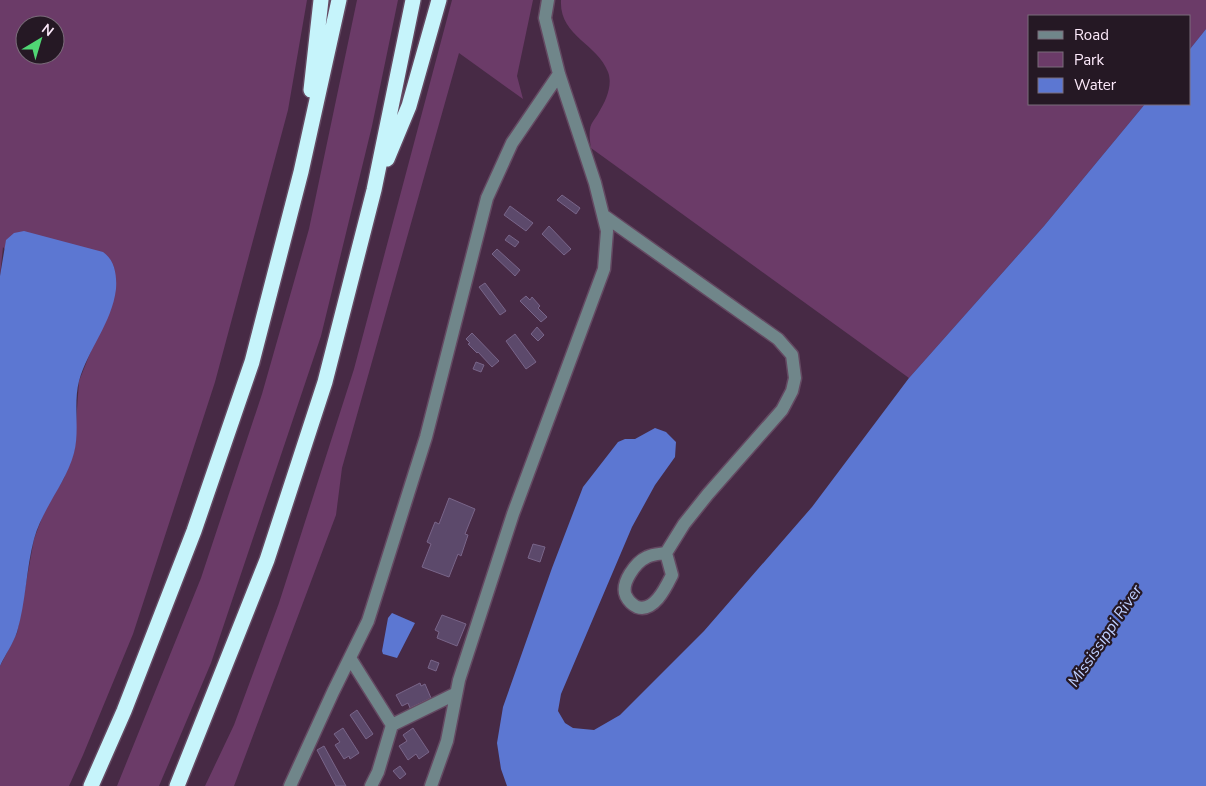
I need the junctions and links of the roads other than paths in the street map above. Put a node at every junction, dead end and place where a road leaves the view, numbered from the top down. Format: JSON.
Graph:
{"nodes":[{"id":1,"x":321,"y":0,"type":"edge"},
{"id":2,"x":340,"y":0,"type":"edge"},
{"id":3,"x":413,"y":0,"type":"edge"},
{"id":4,"x":439,"y":0,"type":"edge"},
{"id":5,"x":548,"y":0,"type":"edge"},
{"id":6,"x":559,"y":74,"type":"junction"},
{"id":7,"x":301,"y":172,"type":"junction"},
{"id":8,"x":374,"y":190,"type":"junction"},
{"id":9,"x":603,"y":215,"type":"junction"},
{"id":10,"x":666,"y":554,"type":"junction"},
{"id":11,"x":350,"y":658,"type":"junction"},
{"id":12,"x":456,"y":694,"type":"junction"},
{"id":13,"x":392,"y":725,"type":"junction"},
{"id":14,"x":91,"y":786,"type":"edge"},
{"id":15,"x":177,"y":786,"type":"edge"},
{"id":16,"x":290,"y":786,"type":"edge"},
{"id":17,"x":371,"y":786,"type":"edge"},
{"id":18,"x":431,"y":786,"type":"edge"}],
"edges":[{"from":1,"to":7,"type":"highway"},
{"from":2,"to":7,"type":"highway"},
{"from":3,"to":8,"type":"highway"},
{"from":4,"to":8,"type":"highway"},
{"from":5,"to":6,"type":"street"},
{"from":6,"to":9,"type":"street"},
{"from":6,"to":11,"type":"street"},
{"from":7,"to":14,"type":"highway"},
{"from":8,"to":15,"type":"highway"},
{"from":9,"to":10,"type":"street"},
{"from":9,"to":12,"type":"street"},
{"from":10,"to":10,"type":"street"},
{"from":11,"to":13,"type":"street"},
{"from":11,"to":16,"type":"street"},
{"from":12,"to":13,"type":"street"},
{"from":12,"to":18,"type":"street"},
{"from":13,"to":17,"type":"street"}]}
